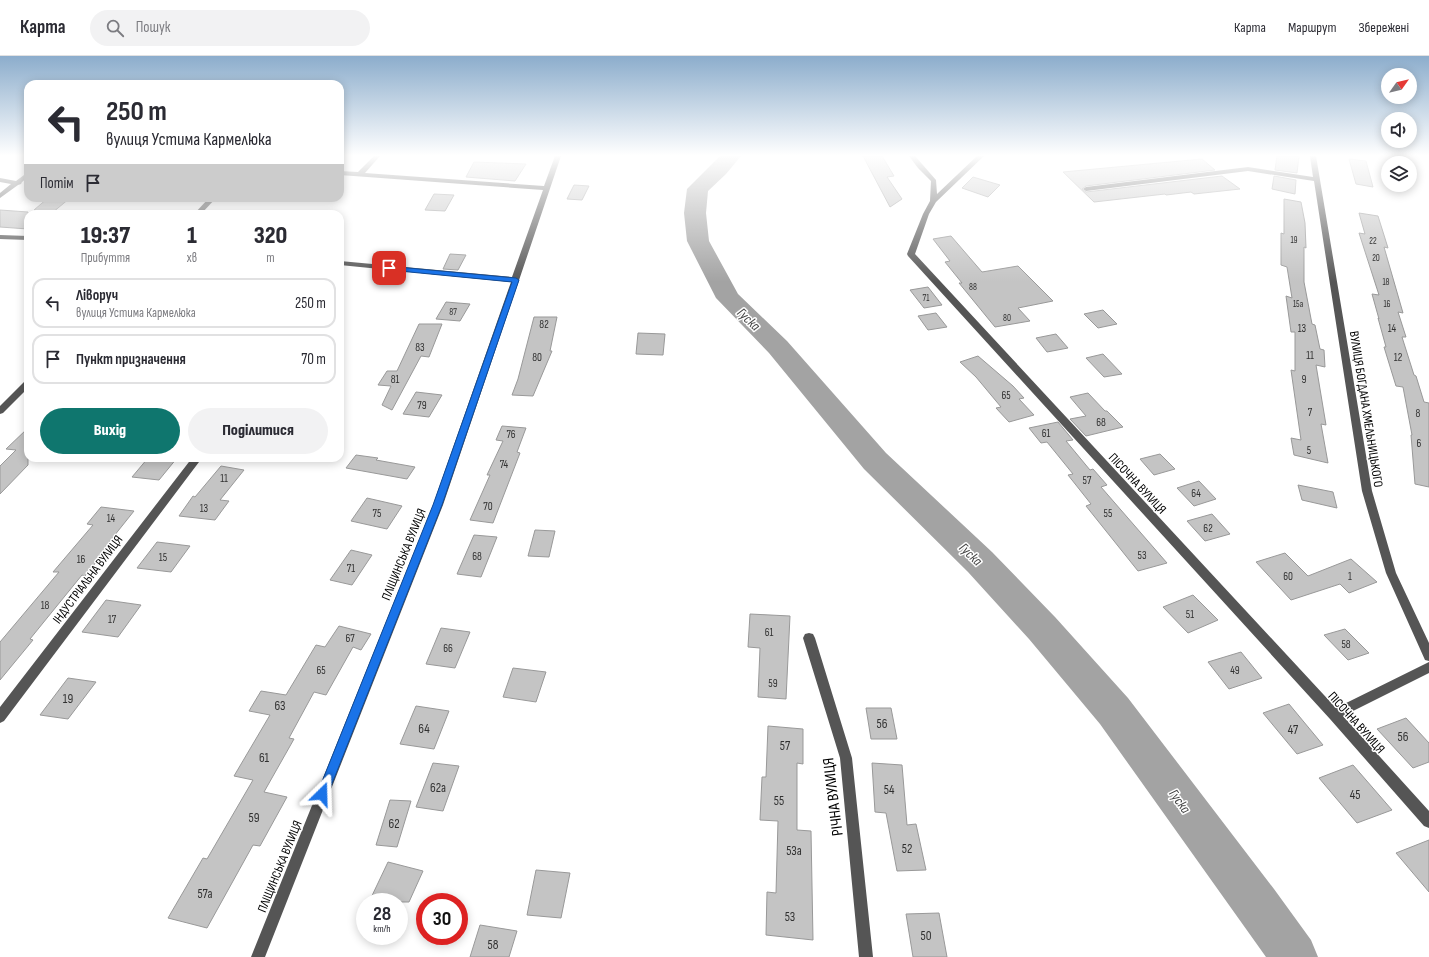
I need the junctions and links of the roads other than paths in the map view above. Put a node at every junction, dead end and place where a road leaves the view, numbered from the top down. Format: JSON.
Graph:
{"nodes":[{"id":1,"x":545,"y":198,"type":"edge"},
{"id":2,"x":937,"y":198,"type":"edge"},
{"id":3,"x":1320,"y":198,"type":"edge"},
{"id":4,"x":934,"y":201,"type":"joint"},
{"id":5,"x":209,"y":202,"type":"edge"},
{"id":6,"x":201,"y":210,"type":"edge"},
{"id":7,"x":0,"y":237,"type":"edge"},
{"id":8,"x":24,"y":238,"type":"edge"},
{"id":9,"x":344,"y":263,"type":"edge"},
{"id":10,"x":516,"y":280,"type":"junction"},
{"id":11,"x":24,"y":386,"type":"edge"},
{"id":12,"x":0,"y":411,"type":"edge"},
{"id":13,"x":194,"y":462,"type":"edge"},
{"id":14,"x":809,"y":638,"type":"dead end"},
{"id":15,"x":1429,"y":656,"type":"edge"},
{"id":16,"x":1429,"y":667,"type":"edge"},
{"id":17,"x":1334,"y":715,"type":"junction"},
{"id":18,"x":0,"y":718,"type":"edge"},
{"id":19,"x":1429,"y":821,"type":"edge"},
{"id":20,"x":258,"y":957,"type":"edge"},
{"id":21,"x":866,"y":957,"type":"edge"}],
"edges":[{"from":1,"to":10,"type":"street","name":"ПЛІЩИНСЬКА ВУЛИЦЯ"},
{"from":2,"to":4,"type":"street","name":"ПІСОЧНА ВУЛИЦЯ"},
{"from":3,"to":15,"type":"street","name":"ВУЛИЦЯ БОГДАНА ХМЕЛЬНИЦЬКОГО"},
{"from":4,"to":17,"type":"street","name":"ПІСОЧНА ВУЛИЦЯ"},
{"from":5,"to":6,"type":"street"},
{"from":7,"to":8,"type":"street"},
{"from":9,"to":10,"type":"street"},
{"from":10,"to":20,"type":"street","name":"ПЛІЩИНСЬКА ВУЛИЦЯ"},
{"from":11,"to":12,"type":"street"},
{"from":13,"to":18,"type":"street","name":"ІНДУСТРІАЛЬНА ВУЛИЦЯ"},
{"from":14,"to":21,"type":"street","name":"РІЧНА ВУЛИЦЯ"},
{"from":16,"to":17,"type":"street"},
{"from":17,"to":19,"type":"street","name":"ПІСОЧНА ВУЛИЦЯ"}]}
